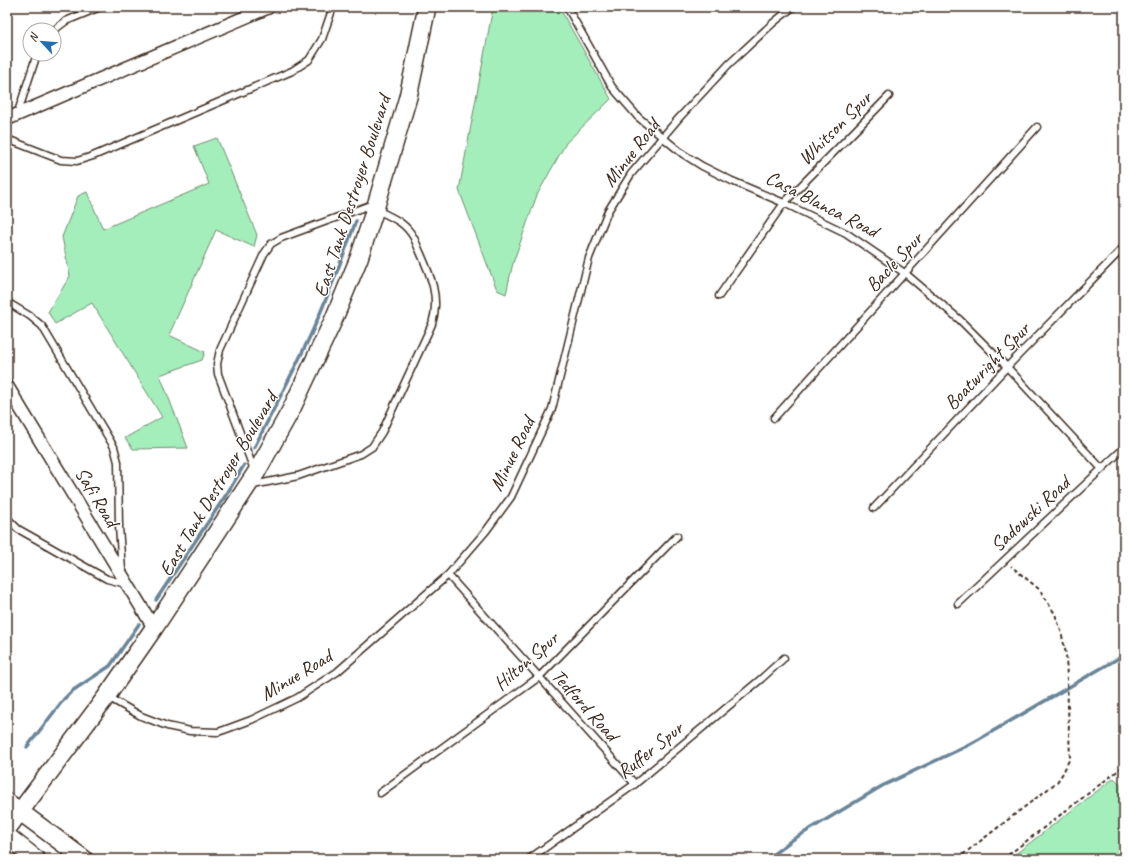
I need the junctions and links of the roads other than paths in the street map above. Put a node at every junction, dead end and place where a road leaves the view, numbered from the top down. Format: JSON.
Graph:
{"nodes":[{"id":1,"x":100,"y":7,"type":"edge"},
{"id":2,"x":269,"y":7,"type":"edge"},
{"id":3,"x":333,"y":7,"type":"edge"},
{"id":4,"x":427,"y":7,"type":"edge"},
{"id":5,"x":567,"y":7,"type":"edge"},
{"id":6,"x":793,"y":7,"type":"edge"},
{"id":7,"x":62,"y":24,"type":"edge"},
{"id":8,"x":34,"y":62,"type":"edge"},
{"id":9,"x":889,"y":96,"type":"dead end"},
{"id":10,"x":12,"y":117,"type":"edge"},
{"id":11,"x":1037,"y":127,"type":"dead end"},
{"id":12,"x":663,"y":137,"type":"junction"},
{"id":13,"x":7,"y":139,"type":"edge"},
{"id":14,"x":784,"y":203,"type":"junction"},
{"id":15,"x":376,"y":206,"type":"junction"},
{"id":16,"x":1124,"y":247,"type":"edge"},
{"id":17,"x":906,"y":274,"type":"junction"},
{"id":18,"x":719,"y":296,"type":"dead end"},
{"id":19,"x":7,"y":302,"type":"edge"},
{"id":20,"x":1007,"y":367,"type":"junction"},
{"id":21,"x":7,"y":386,"type":"edge"},
{"id":22,"x":774,"y":418,"type":"dead end"},
{"id":23,"x":1124,"y":448,"type":"edge"},
{"id":24,"x":1102,"y":469,"type":"junction"},
{"id":25,"x":251,"y":480,"type":"junction"},
{"id":26,"x":874,"y":508,"type":"dead end"},
{"id":27,"x":7,"y":518,"type":"edge"},
{"id":28,"x":677,"y":536,"type":"dead end"},
{"id":29,"x":448,"y":575,"type":"junction"},
{"id":30,"x":125,"y":580,"type":"junction"},
{"id":31,"x":958,"y":604,"type":"dead end"},
{"id":32,"x":154,"y":628,"type":"junction"},
{"id":33,"x":784,"y":658,"type":"dead end"},
{"id":34,"x":539,"y":677,"type":"junction"},
{"id":35,"x":106,"y":697,"type":"junction"},
{"id":36,"x":635,"y":784,"type":"junction"},
{"id":37,"x":380,"y":793,"type":"dead end"},
{"id":38,"x":13,"y":807,"type":"edge"},
{"id":39,"x":7,"y":829,"type":"edge"},
{"id":40,"x":7,"y":836,"type":"edge"},
{"id":41,"x":36,"y":859,"type":"edge"},
{"id":42,"x":84,"y":859,"type":"edge"},
{"id":43,"x":529,"y":859,"type":"edge"}],
"edges":[{"from":1,"to":7,"type":"lane"},
{"from":2,"to":10,"type":"street"},
{"from":3,"to":13,"type":"lane"},
{"from":4,"to":15,"type":"street","name":"East Tank Destroyer Boulevard"},
{"from":5,"to":12,"type":"lane","name":"Casa Blanca Road"},
{"from":6,"to":12,"type":"lane","name":"Minue Road"},
{"from":8,"to":10,"type":"lane"},
{"from":9,"to":14,"type":"lane","name":"Whitson Spur"},
{"from":11,"to":17,"type":"lane","name":"Bacle Spur"},
{"from":12,"to":14,"type":"lane","name":"Casa Blanca Road"},
{"from":12,"to":29,"type":"lane","name":"Minue Road"},
{"from":14,"to":17,"type":"lane","name":"Casa Blanca Road"},
{"from":14,"to":18,"type":"lane","name":"Whitson Spur"},
{"from":15,"to":25,"type":"street","name":"East Tank Destroyer Boulevard"},
{"from":15,"to":25,"type":"lane"},
{"from":15,"to":25,"type":"lane"},
{"from":16,"to":20,"type":"lane","name":"Boatwright Spur"},
{"from":17,"to":20,"type":"lane","name":"Casa Blanca Road"},
{"from":17,"to":22,"type":"lane","name":"Bacle Spur"},
{"from":19,"to":30,"type":"lane"},
{"from":20,"to":24,"type":"lane","name":"Casa Blanca Road"},
{"from":20,"to":26,"type":"lane","name":"Boatwright Spur"},
{"from":21,"to":30,"type":"street","name":"Safi Road"},
{"from":23,"to":24,"type":"lane","name":"Sadowski Road"},
{"from":24,"to":31,"type":"lane","name":"Sadowski Road"},
{"from":25,"to":32,"type":"street","name":"East Tank Destroyer Boulevard"},
{"from":27,"to":30,"type":"lane"},
{"from":28,"to":34,"type":"lane","name":"Hilton Spur"},
{"from":29,"to":34,"type":"lane","name":"Tedford Road"},
{"from":29,"to":35,"type":"lane","name":"Minue Road"},
{"from":30,"to":32,"type":"street","name":"Safi Road"},
{"from":32,"to":35,"type":"street","name":"East Tank Destroyer Boulevard"},
{"from":33,"to":36,"type":"lane","name":"Ruffer Spur"},
{"from":34,"to":36,"type":"lane","name":"Tedford Road"},
{"from":34,"to":37,"type":"lane","name":"Hilton Spur"},
{"from":35,"to":38,"type":"street","name":"East Tank Destroyer Boulevard"},
{"from":36,"to":43,"type":"lane","name":"Ruffer Spur"},
{"from":38,"to":39,"type":"street","name":"East Tank Destroyer Boulevard"},
{"from":38,"to":42,"type":"street"},
{"from":40,"to":41,"type":"street"}]}
